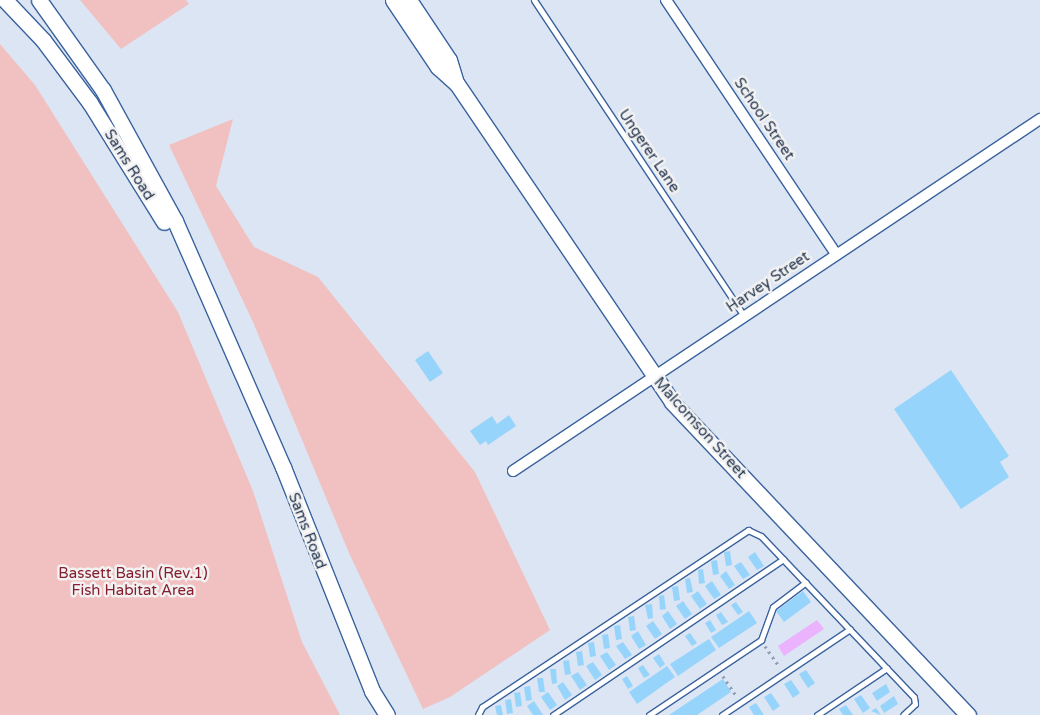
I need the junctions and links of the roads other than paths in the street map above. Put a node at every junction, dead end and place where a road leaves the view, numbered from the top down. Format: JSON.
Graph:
{"nodes":[{"id":1,"x":4,"y":0,"type":"edge"},
{"id":2,"x":38,"y":0,"type":"edge"},
{"id":3,"x":393,"y":0,"type":"edge"},
{"id":4,"x":409,"y":0,"type":"edge"},
{"id":5,"x":534,"y":0,"type":"edge"},
{"id":6,"x":666,"y":0,"type":"edge"},
{"id":7,"x":457,"y":84,"type":"junction"},
{"id":8,"x":1040,"y":118,"type":"edge"},
{"id":9,"x":836,"y":254,"type":"junction"},
{"id":10,"x":744,"y":316,"type":"junction"},
{"id":11,"x":230,"y":344,"type":"junction"},
{"id":12,"x":653,"y":377,"type":"junction"},
{"id":13,"x":513,"y":471,"type":"dead end"},
{"id":14,"x":783,"y":559,"type":"junction"},
{"id":15,"x":806,"y":582,"type":"junction"},
{"id":16,"x":850,"y":629,"type":"junction"},
{"id":17,"x":887,"y":668,"type":"junction"},
{"id":18,"x":387,"y":715,"type":"edge"},
{"id":19,"x":478,"y":715,"type":"edge"},
{"id":20,"x":553,"y":715,"type":"edge"},
{"id":21,"x":649,"y":715,"type":"edge"},
{"id":22,"x":722,"y":715,"type":"edge"},
{"id":23,"x":817,"y":715,"type":"edge"},
{"id":24,"x":903,"y":715,"type":"edge"},
{"id":25,"x":968,"y":715,"type":"edge"}],
"edges":[{"from":1,"to":11,"type":"main road","name":"Sams Road"},
{"from":2,"to":11,"type":"main road","name":"Sams Road"},
{"from":3,"to":7,"type":"main road","name":"Malcomson Street"},
{"from":4,"to":7,"type":"main road","name":"Malcomson Street"},
{"from":5,"to":10,"type":"lane","name":"Ungerer Lane"},
{"from":6,"to":9,"type":"street","name":"School Street"},
{"from":7,"to":12,"type":"main road","name":"Malcomson Street"},
{"from":8,"to":9,"type":"street","name":"Harvey Street"},
{"from":9,"to":10,"type":"street","name":"Harvey Street"},
{"from":10,"to":12,"type":"street","name":"Harvey Street"},
{"from":11,"to":18,"type":"main road","name":"Sams Road"},
{"from":12,"to":13,"type":"street","name":"Harvey Street"},
{"from":12,"to":25,"type":"main road","name":"Malcomson Street"},
{"from":14,"to":15,"type":"lane"},
{"from":14,"to":19,"type":"lane"},
{"from":14,"to":20,"type":"lane"},
{"from":15,"to":16,"type":"lane"},
{"from":15,"to":21,"type":"lane"},
{"from":16,"to":17,"type":"lane"},
{"from":16,"to":22,"type":"lane"},
{"from":17,"to":23,"type":"lane"},
{"from":17,"to":24,"type":"lane"}]}
